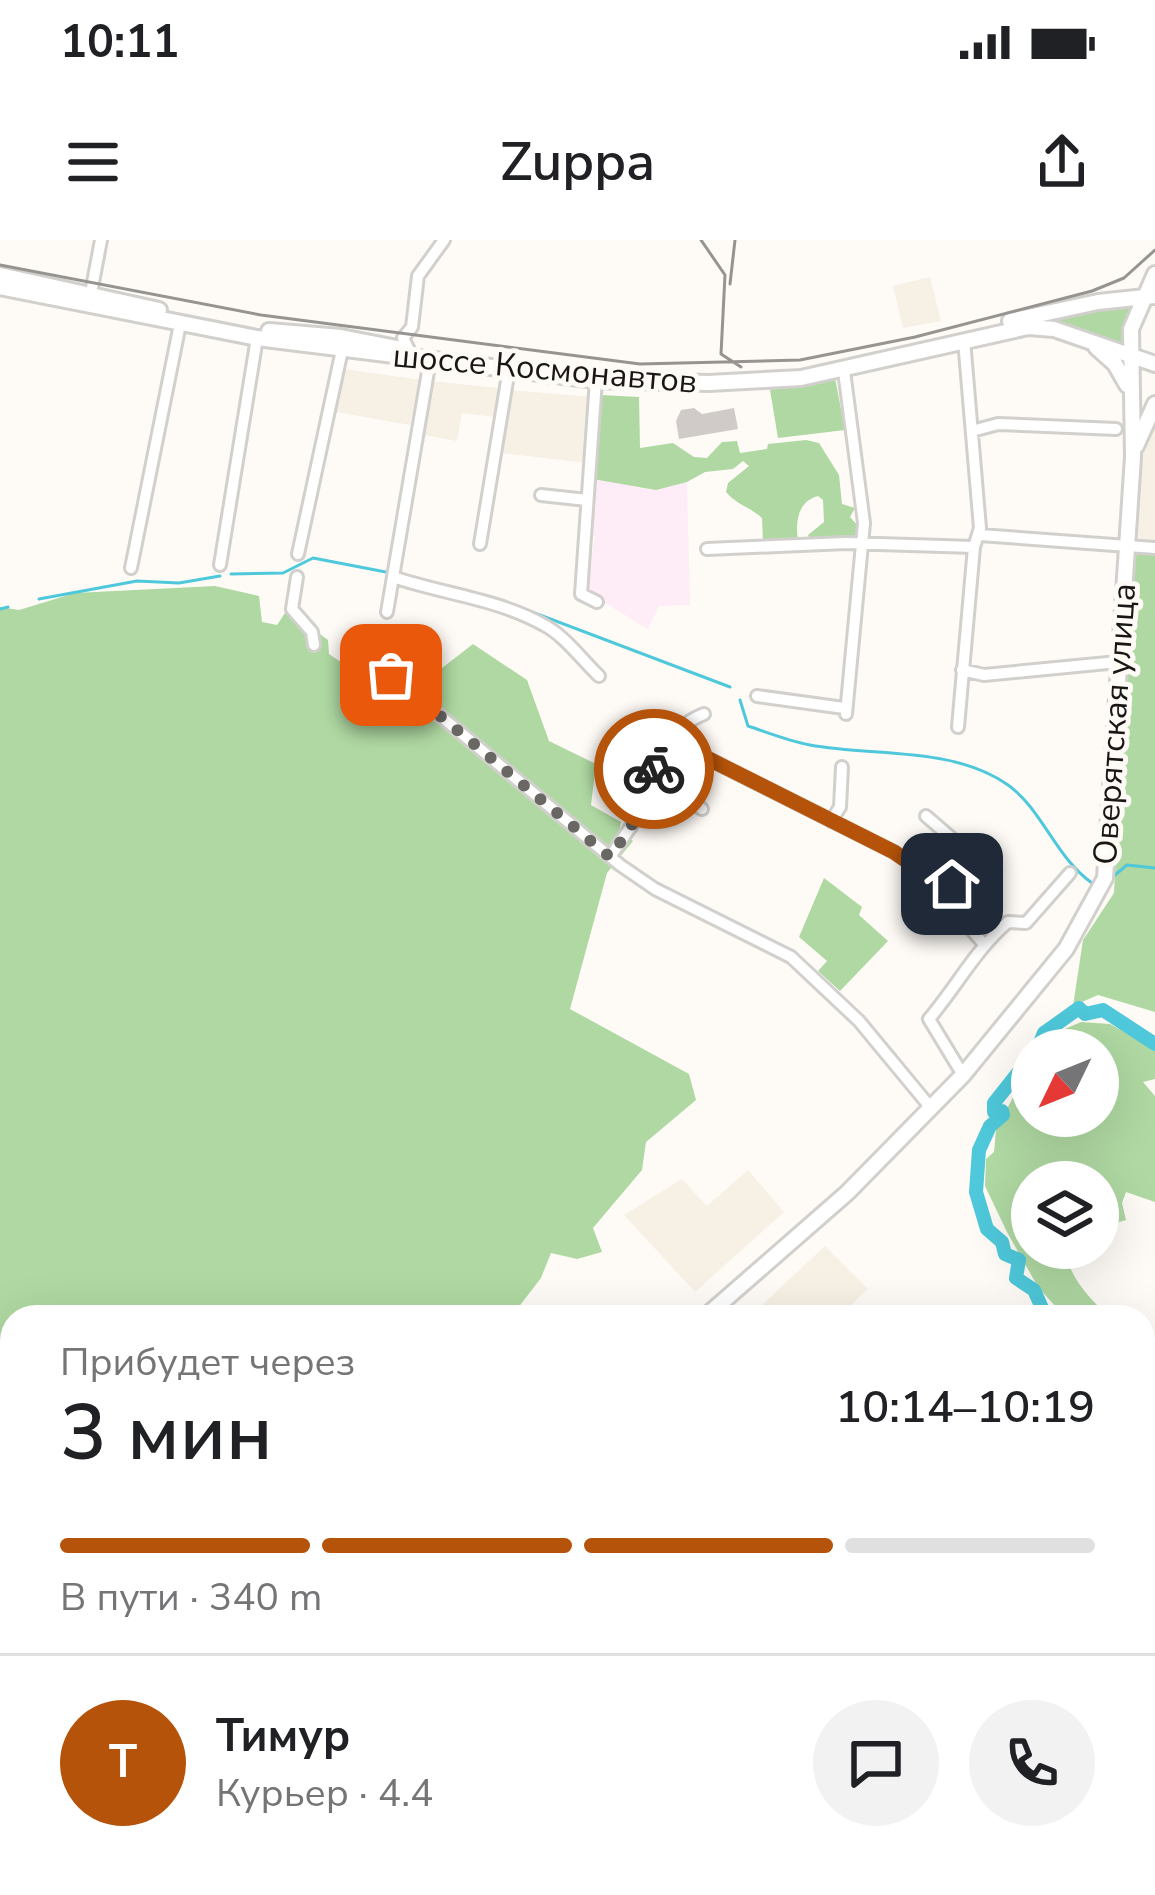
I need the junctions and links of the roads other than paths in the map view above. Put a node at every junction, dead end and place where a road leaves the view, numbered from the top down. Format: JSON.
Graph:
{"nodes":[{"id":1,"x":101,"y":240,"type":"edge"},
{"id":2,"x":444,"y":240,"type":"edge"},
{"id":3,"x":1155,"y":273,"type":"edge"},
{"id":4,"x":0,"y":275,"type":"edge"},
{"id":5,"x":0,"y":287,"type":"edge"},
{"id":6,"x":91,"y":293,"type":"junction"},
{"id":7,"x":1149,"y":296,"type":"edge"},
{"id":8,"x":1098,"y":302,"type":"junction"},
{"id":9,"x":180,"y":324,"type":"junction"},
{"id":10,"x":257,"y":338,"type":"junction"},
{"id":11,"x":964,"y":340,"type":"junction"},
{"id":12,"x":1088,"y":340,"type":"junction"},
{"id":13,"x":342,"y":350,"type":"junction"},
{"id":14,"x":409,"y":350,"type":"junction"},
{"id":15,"x":1130,"y":357,"type":"junction"},
{"id":16,"x":430,"y":360,"type":"junction"},
{"id":17,"x":1155,"y":364,"type":"edge"},
{"id":18,"x":508,"y":369,"type":"junction"},
{"id":19,"x":844,"y":371,"type":"junction"},
{"id":20,"x":596,"y":380,"type":"junction"},
{"id":21,"x":1131,"y":403,"type":"junction"},
{"id":22,"x":1155,"y":404,"type":"edge"},
{"id":23,"x":1116,"y":428,"type":"dead end"},
{"id":24,"x":972,"y":431,"type":"junction"},
{"id":25,"x":1132,"y":457,"type":"junction"},
{"id":26,"x":541,"y":496,"type":"dead end"},
{"id":27,"x":587,"y":500,"type":"junction"},
{"id":28,"x":977,"y":541,"type":"junction"},
{"id":29,"x":480,"y":544,"type":"dead end"},
{"id":30,"x":861,"y":544,"type":"junction"},
{"id":31,"x":1127,"y":546,"type":"junction"},
{"id":32,"x":1155,"y":548,"type":"edge"},
{"id":33,"x":706,"y":549,"type":"dead end"},
{"id":34,"x":298,"y":554,"type":"dead end"},
{"id":35,"x":220,"y":565,"type":"dead end"},
{"id":36,"x":131,"y":568,"type":"dead end"},
{"id":37,"x":393,"y":575,"type":"junction"},
{"id":38,"x":297,"y":578,"type":"dead end"},
{"id":39,"x":597,"y":602,"type":"dead end"},
{"id":40,"x":387,"y":612,"type":"dead end"},
{"id":41,"x":314,"y":644,"type":"dead end"},
{"id":42,"x":1118,"y":662,"type":"junction"},
{"id":43,"x":962,"y":670,"type":"junction"},
{"id":44,"x":391,"y":675,"type":"dead end"},
{"id":45,"x":599,"y":676,"type":"dead end"},
{"id":46,"x":758,"y":696,"type":"dead end"},
{"id":47,"x":704,"y":714,"type":"dead end"},
{"id":48,"x":958,"y":728,"type":"dead end"},
{"id":49,"x":667,"y":738,"type":"junction"},
{"id":50,"x":842,"y":767,"type":"dead end"},
{"id":51,"x":702,"y":808,"type":"dead end"},
{"id":52,"x":926,"y":816,"type":"dead end"},
{"id":53,"x":831,"y":821,"type":"junction"},
{"id":54,"x":631,"y":827,"type":"junction"},
{"id":55,"x":610,"y":857,"type":"junction"},
{"id":56,"x":1070,"y":873,"type":"dead end"},
{"id":57,"x":943,"y":897,"type":"junction"},
{"id":58,"x":983,"y":943,"type":"junction"},
{"id":59,"x":963,"y":1076,"type":"junction"},
{"id":60,"x":931,"y":1108,"type":"junction"},
{"id":61,"x":719,"y":1305,"type":"edge"}],
"edges":[{"from":1,"to":6,"type":"street"},
{"from":2,"to":14,"type":"street"},
{"from":3,"to":7,"type":"main road","name":"Оверятская улица"},
{"from":3,"to":8,"type":"main road"},
{"from":4,"to":6,"type":"main road","name":"шоссе Космонавтов"},
{"from":5,"to":9,"type":"main road","name":"шоссе Космонавтов"},
{"from":6,"to":14,"type":"main road","name":"шоссе Космонавтов"},
{"from":7,"to":8,"type":"main road","name":"шоссе Космонавтов"},
{"from":7,"to":15,"type":"main road","name":"Оверятская улица"},
{"from":8,"to":14,"type":"main road","name":"шоссе Космонавтов"},
{"from":9,"to":10,"type":"main road","name":"шоссе Космонавтов"},
{"from":9,"to":36,"type":"street"},
{"from":10,"to":13,"type":"main road","name":"шоссе Космонавтов"},
{"from":10,"to":35,"type":"street"},
{"from":11,"to":12,"type":"main road","name":"шоссе Космонавтов"},
{"from":11,"to":19,"type":"main road","name":"шоссе Космонавтов"},
{"from":11,"to":24,"type":"street"},
{"from":12,"to":15,"type":"main road","name":"шоссе Космонавтов"},
{"from":12,"to":21,"type":"main road"},
{"from":13,"to":16,"type":"main road","name":"шоссе Космонавтов"},
{"from":13,"to":34,"type":"street"},
{"from":15,"to":17,"type":"main road","name":"шоссе Космонавтов"},
{"from":15,"to":21,"type":"main road","name":"Оверятская улица"},
{"from":16,"to":18,"type":"main road","name":"шоссе Космонавтов"},
{"from":16,"to":37,"type":"street"},
{"from":18,"to":20,"type":"main road","name":"шоссе Космонавтов"},
{"from":18,"to":29,"type":"street"},
{"from":19,"to":20,"type":"main road","name":"шоссе Космонавтов"},
{"from":19,"to":30,"type":"street"},
{"from":20,"to":27,"type":"street"},
{"from":21,"to":25,"type":"main road","name":"Оверятская улица"},
{"from":22,"to":25,"type":"main road","name":"Оверятская улица"},
{"from":23,"to":24,"type":"street"},
{"from":24,"to":28,"type":"street"},
{"from":25,"to":31,"type":"main road","name":"Оверятская улица"},
{"from":26,"to":27,"type":"street"},
{"from":27,"to":39,"type":"street"},
{"from":28,"to":30,"type":"street"},
{"from":28,"to":31,"type":"street"},
{"from":28,"to":43,"type":"street"},
{"from":30,"to":33,"type":"street"},
{"from":30,"to":46,"type":"street"},
{"from":31,"to":32,"type":"street"},
{"from":31,"to":42,"type":"main road","name":"Оверятская улица"},
{"from":37,"to":40,"type":"street"},
{"from":37,"to":45,"type":"street"},
{"from":38,"to":41,"type":"street"},
{"from":42,"to":43,"type":"street"},
{"from":42,"to":59,"type":"main road","name":"Оверятская улица"},
{"from":43,"to":48,"type":"street"},
{"from":44,"to":55,"type":"street"},
{"from":47,"to":49,"type":"street"},
{"from":49,"to":53,"type":"street"},
{"from":49,"to":54,"type":"street"},
{"from":50,"to":53,"type":"street"},
{"from":51,"to":54,"type":"street"},
{"from":52,"to":57,"type":"street"},
{"from":53,"to":57,"type":"street"},
{"from":54,"to":55,"type":"street"},
{"from":55,"to":60,"type":"street"},
{"from":56,"to":58,"type":"street"},
{"from":57,"to":58,"type":"street"},
{"from":58,"to":59,"type":"street"},
{"from":59,"to":60,"type":"main road","name":"Оверятская улица"},
{"from":60,"to":61,"type":"main road","name":"Оверятская улица"}]}
